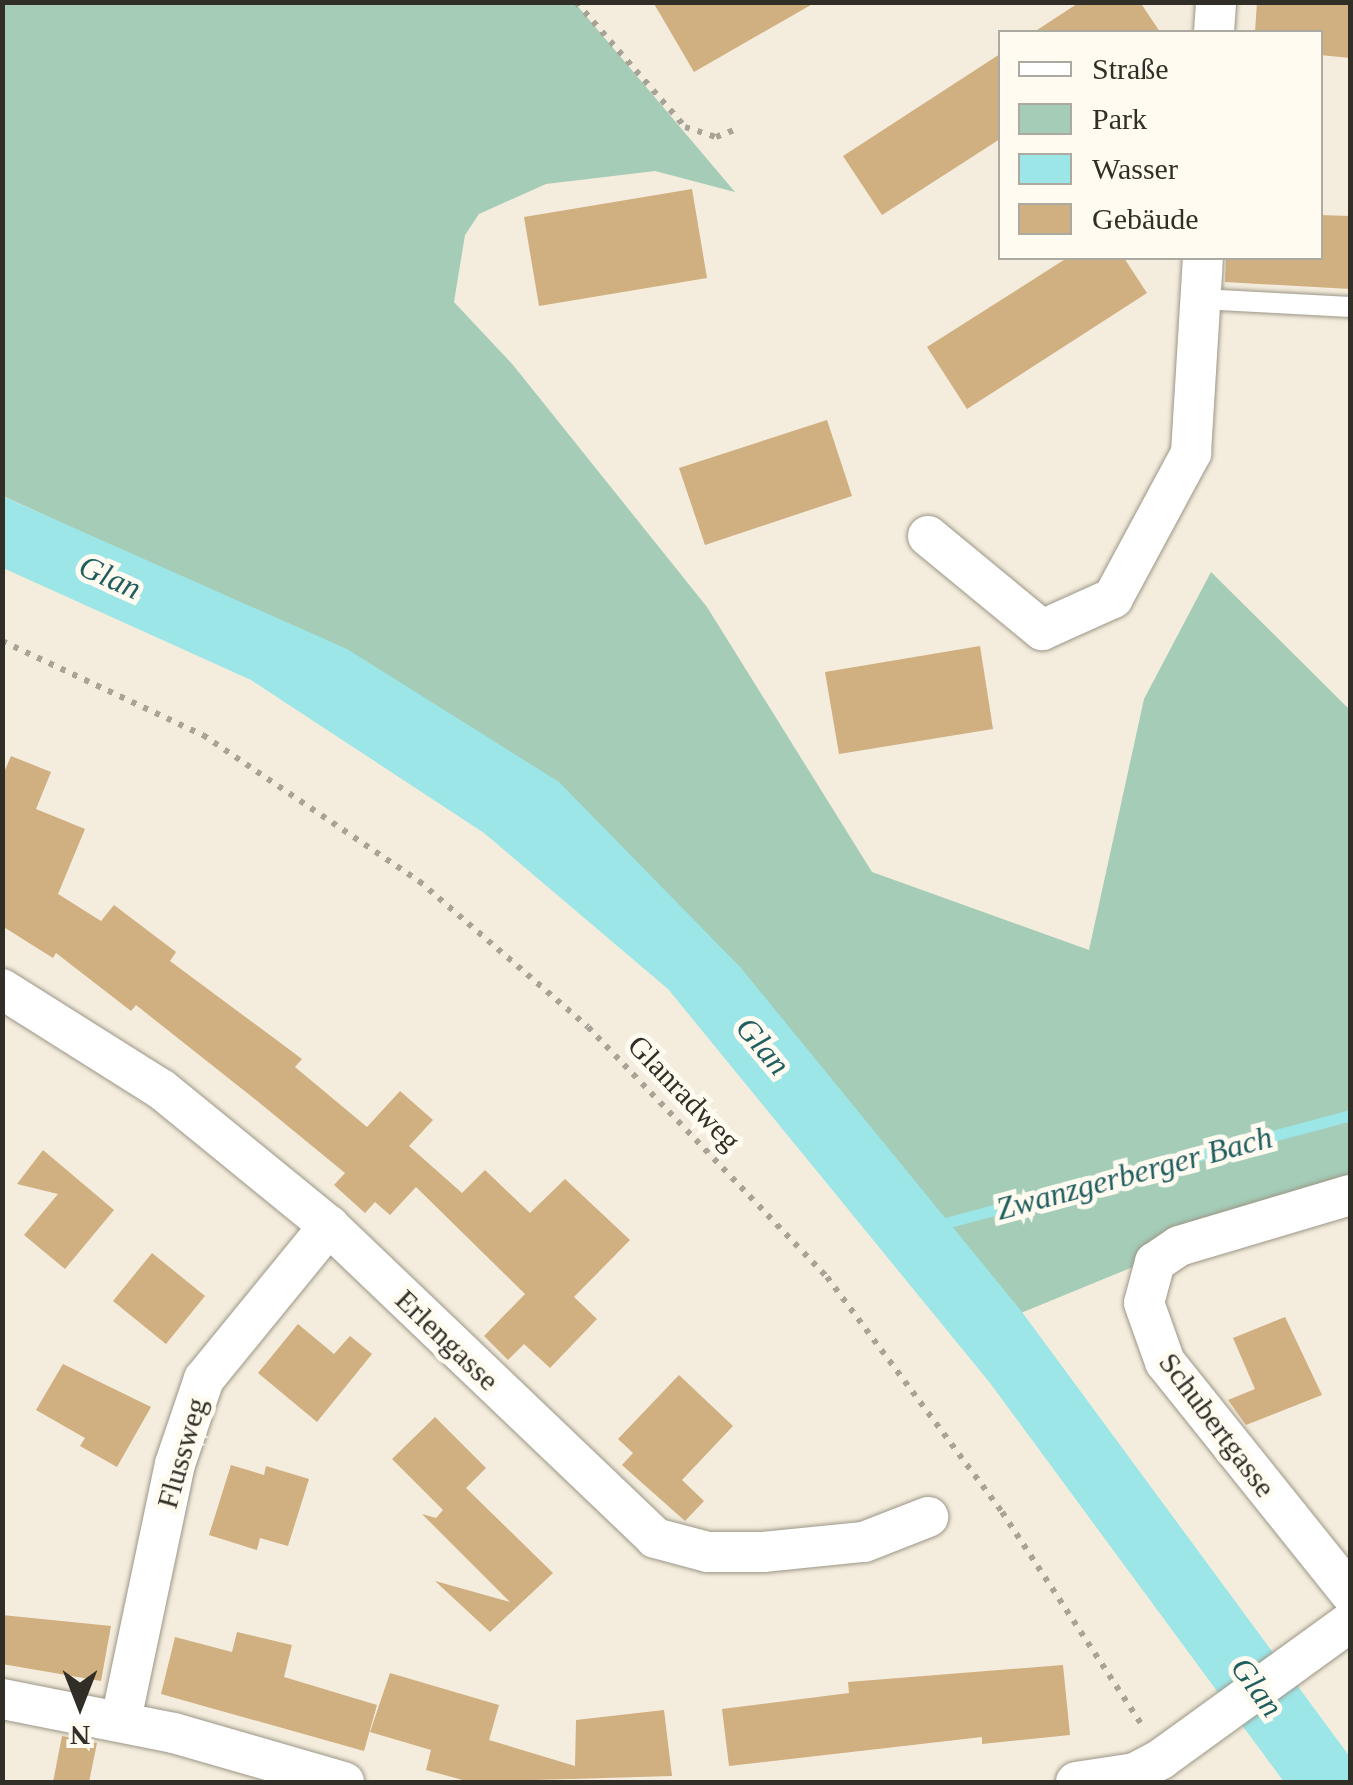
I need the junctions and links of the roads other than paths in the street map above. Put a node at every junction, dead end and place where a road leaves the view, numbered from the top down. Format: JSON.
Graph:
{"nodes":[{"id":1,"x":1216,"y":2,"type":"edge"},
{"id":2,"x":1214,"y":30,"type":"edge"},
{"id":3,"x":1203,"y":260,"type":"edge"},
{"id":4,"x":1201,"y":299,"type":"junction"},
{"id":5,"x":1350,"y":307,"type":"edge"},
{"id":6,"x":928,"y":536,"type":"dead end"},
{"id":7,"x":2,"y":989,"type":"edge"},
{"id":8,"x":1350,"y":1195,"type":"edge"},
{"id":9,"x":329,"y":1226,"type":"junction"},
{"id":10,"x":928,"y":1517,"type":"dead end"},
{"id":11,"x":1350,"y":1594,"type":"edge"},
{"id":12,"x":1350,"y":1622,"type":"edge"},
{"id":13,"x":2,"y":1699,"type":"edge"},
{"id":14,"x":121,"y":1720,"type":"junction"},
{"id":15,"x":344,"y":1782,"type":"edge"},
{"id":16,"x":1076,"y":1782,"type":"edge"}],
"edges":[{"from":1,"to":2,"type":"street"},
{"from":3,"to":4,"type":"street"},
{"from":4,"to":5,"type":"lane"},
{"from":4,"to":6,"type":"street"},
{"from":7,"to":9,"type":"street","name":"Erlengasse"},
{"from":8,"to":11,"type":"street","name":"Schubertgasse"},
{"from":9,"to":10,"type":"street","name":"Erlengasse"},
{"from":9,"to":14,"type":"street","name":"Flussweg"},
{"from":12,"to":16,"type":"street"},
{"from":13,"to":14,"type":"street"},
{"from":14,"to":15,"type":"street"}]}
